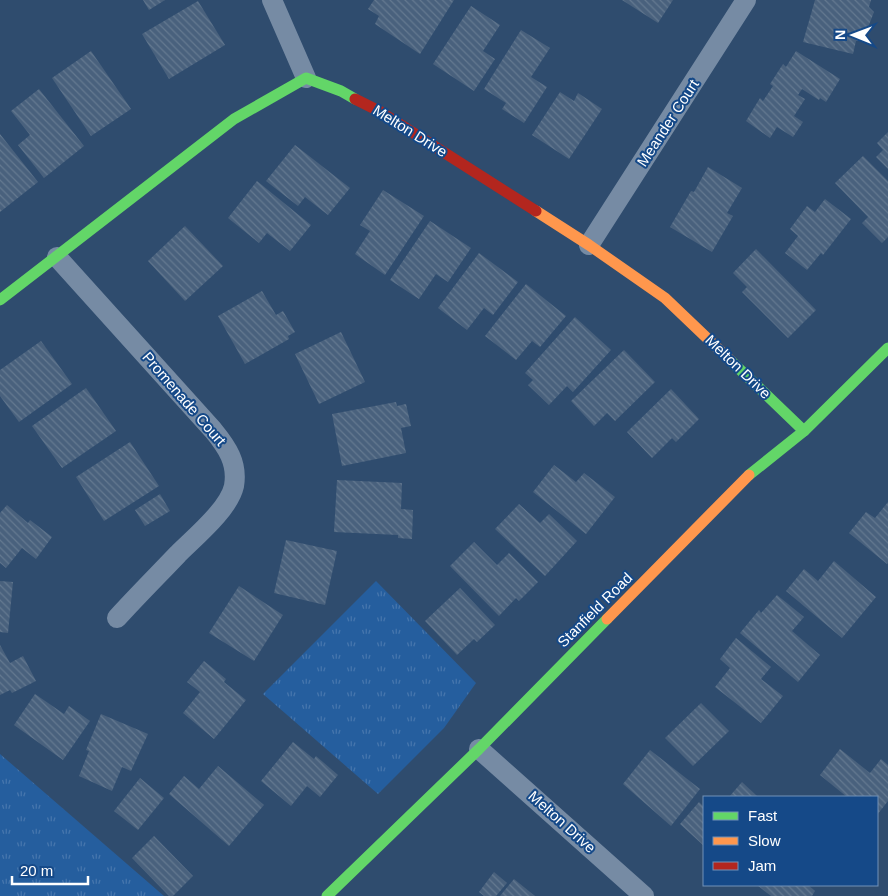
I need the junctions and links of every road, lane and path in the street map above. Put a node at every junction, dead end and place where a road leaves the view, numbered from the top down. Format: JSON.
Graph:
{"nodes":[{"id":1,"x":272,"y":0,"type":"edge"},
{"id":2,"x":746,"y":0,"type":"edge"},
{"id":3,"x":306,"y":78,"type":"junction"},
{"id":4,"x":589,"y":244,"type":"junction"},
{"id":5,"x":56,"y":257,"type":"junction"},
{"id":6,"x":0,"y":300,"type":"edge"},
{"id":7,"x":888,"y":348,"type":"edge"},
{"id":8,"x":804,"y":431,"type":"junction"},
{"id":9,"x":117,"y":618,"type":"dead end"},
{"id":10,"x":479,"y":749,"type":"junction"},
{"id":11,"x":327,"y":896,"type":"edge"},
{"id":12,"x":644,"y":896,"type":"edge"}],
"edges":[{"from":1,"to":3,"type":"street"},
{"from":2,"to":4,"type":"street","name":"Meander Court"},
{"from":3,"to":4,"type":"street","name":"Melton Drive"},
{"from":3,"to":5,"type":"street"},
{"from":4,"to":8,"type":"street","name":"Melton Drive"},
{"from":5,"to":6,"type":"street"},
{"from":5,"to":9,"type":"street","name":"Promenade Court"},
{"from":7,"to":8,"type":"street","name":"Stanfield Road"},
{"from":8,"to":10,"type":"street","name":"Stanfield Road"},
{"from":10,"to":11,"type":"street","name":"Stanfield Road"},
{"from":10,"to":12,"type":"street","name":"Melton Drive"}]}
